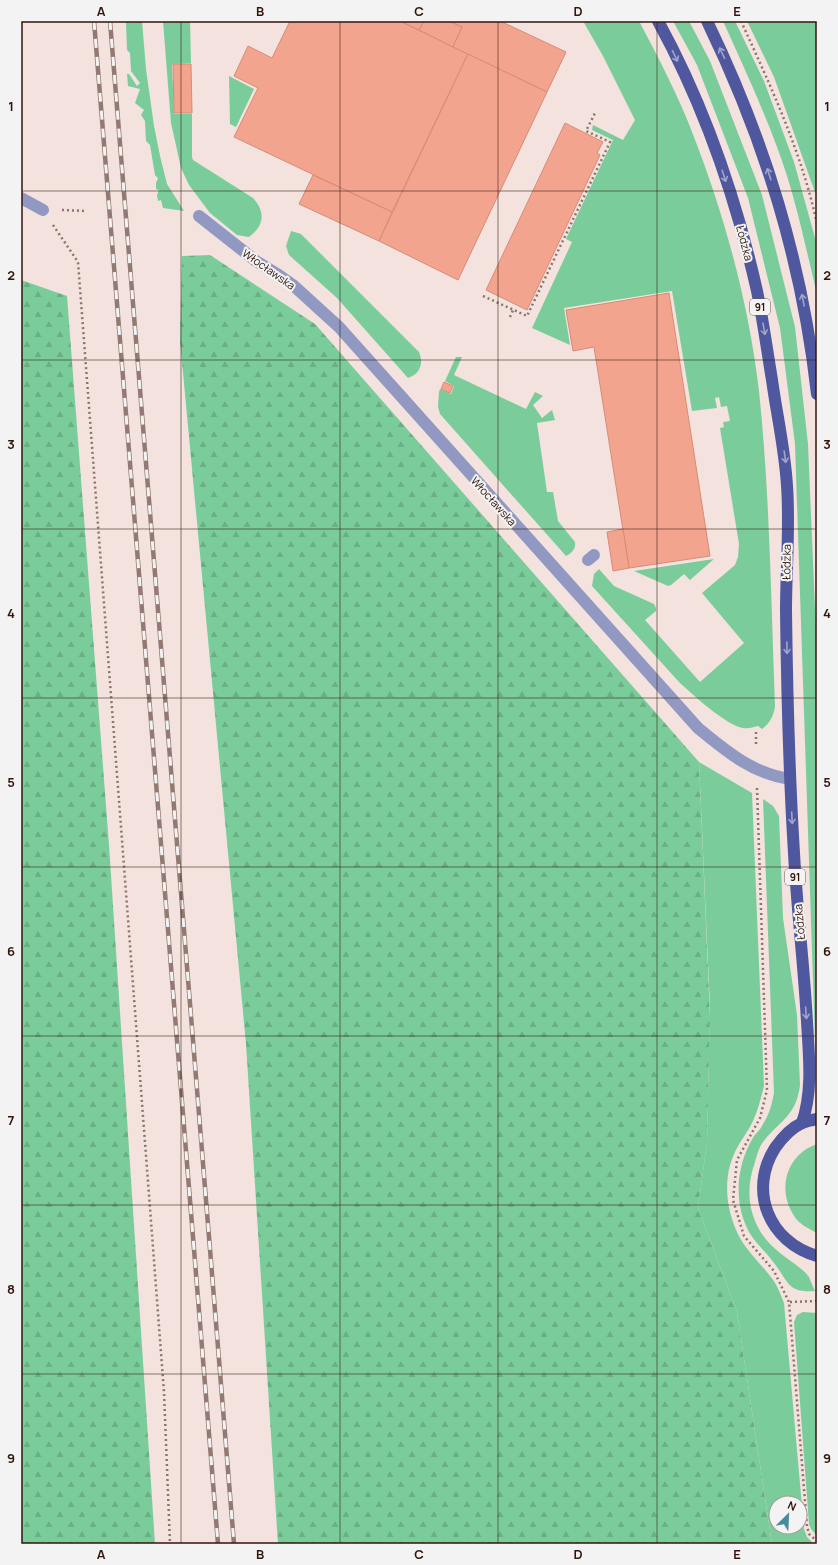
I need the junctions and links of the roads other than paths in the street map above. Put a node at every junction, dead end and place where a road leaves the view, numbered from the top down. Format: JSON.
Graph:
{"nodes":[{"id":1,"x":658,"y":21,"type":"edge"},
{"id":2,"x":707,"y":21,"type":"edge"},
{"id":3,"x":21,"y":198,"type":"edge"},
{"id":4,"x":43,"y":210,"type":"road end"},
{"id":5,"x":199,"y":216,"type":"dead end"},
{"id":6,"x":817,"y":394,"type":"edge"},
{"id":7,"x":790,"y":779,"type":"junction"},
{"id":8,"x":817,"y":1119,"type":"edge"},
{"id":9,"x":802,"y":1123,"type":"junction"},
{"id":10,"x":815,"y":1258,"type":"edge"}],
"edges":[{"from":1,"to":7,"type":"main road","name":"Łódzka","number":"91","one_way":true},
{"from":6,"to":2,"type":"main road","one_way":true},
{"from":3,"to":4,"type":"street"},
{"from":5,"to":7,"type":"street","name":"Włocławska"},
{"from":7,"to":9,"type":"main road","name":"Łódzka","number":"91","one_way":true},
{"from":8,"to":9,"type":"main road"},
{"from":9,"to":10,"type":"main road"}]}
